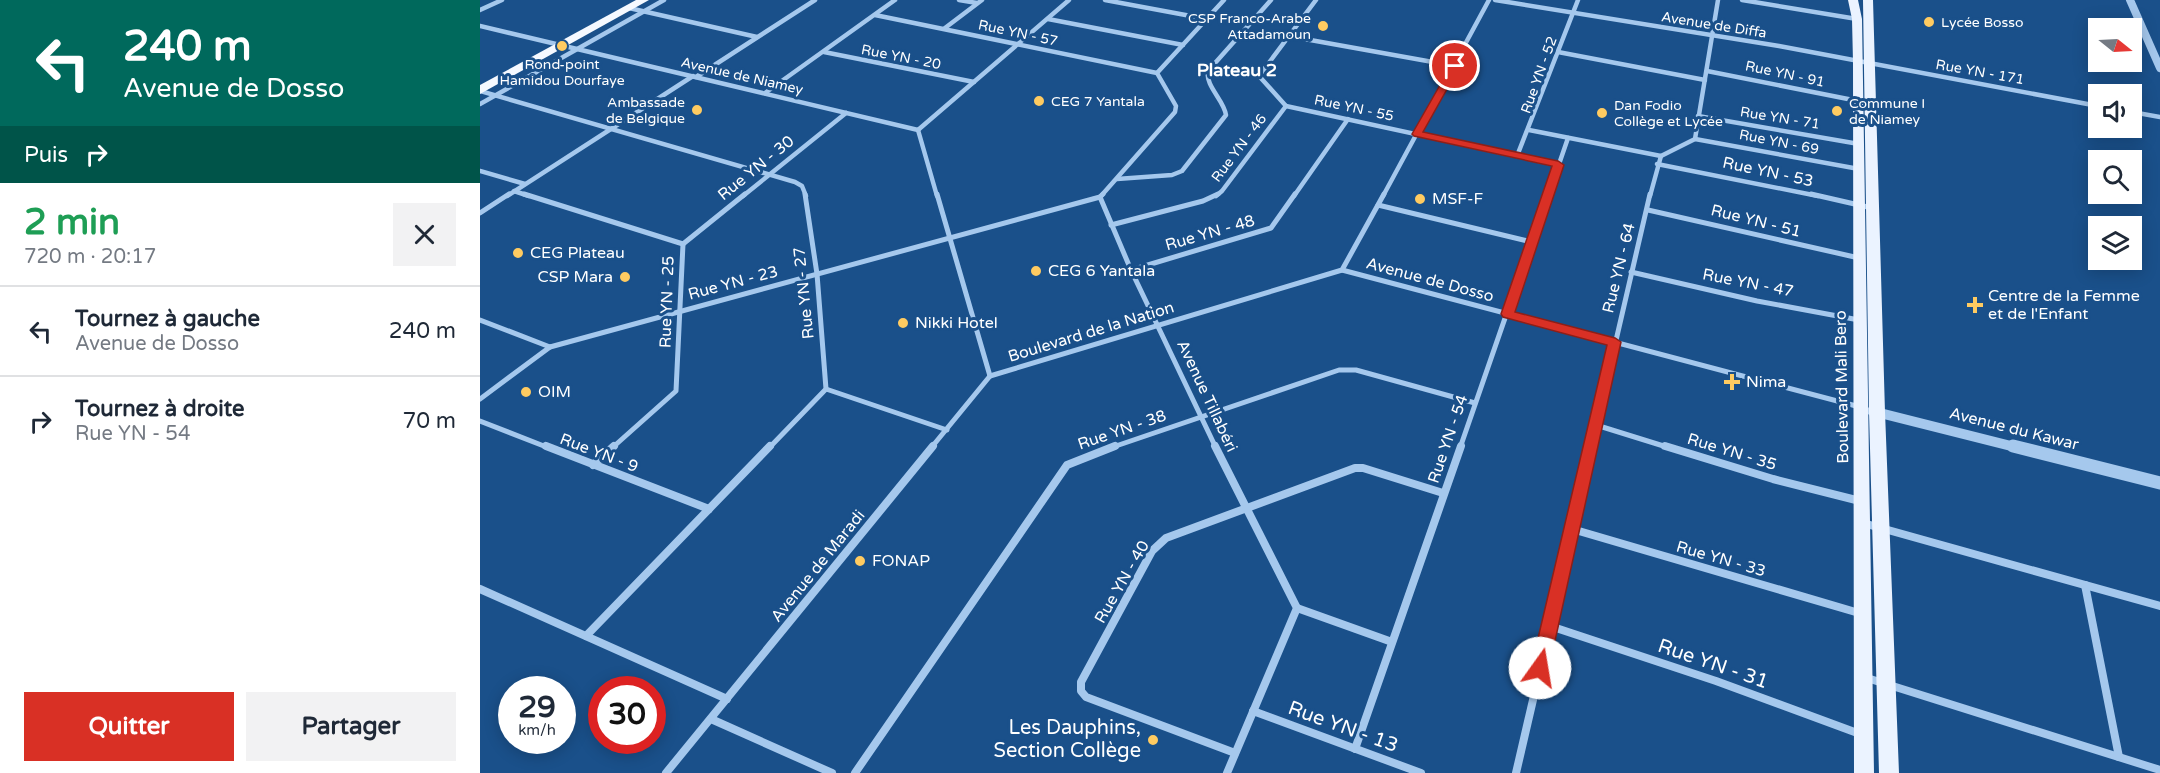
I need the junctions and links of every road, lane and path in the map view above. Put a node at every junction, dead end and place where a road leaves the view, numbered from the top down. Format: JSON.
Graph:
{"nodes":[{"id":1,"x":502,"y":0,"type":"edge"},
{"id":2,"x":664,"y":0,"type":"edge"},
{"id":3,"x":815,"y":0,"type":"edge"},
{"id":4,"x":895,"y":0,"type":"edge"},
{"id":5,"x":959,"y":0,"type":"edge"},
{"id":6,"x":1070,"y":0,"type":"edge"},
{"id":7,"x":1105,"y":0,"type":"edge"},
{"id":8,"x":1224,"y":0,"type":"edge"},
{"id":9,"x":1271,"y":0,"type":"edge"},
{"id":10,"x":1316,"y":0,"type":"edge"},
{"id":11,"x":1489,"y":0,"type":"edge"},
{"id":12,"x":1495,"y":0,"type":"edge"},
{"id":13,"x":1578,"y":0,"type":"edge"},
{"id":14,"x":1718,"y":0,"type":"edge"},
{"id":15,"x":1742,"y":0,"type":"edge"},
{"id":16,"x":1853,"y":0,"type":"edge"},
{"id":17,"x":1868,"y":0,"type":"edge"},
{"id":18,"x":2130,"y":0,"type":"edge"},
{"id":19,"x":979,"y":2,"type":"edge"},
{"id":20,"x":644,"y":6,"type":"edge"},
{"id":21,"x":480,"y":10,"type":"edge"},
{"id":22,"x":1573,"y":13,"type":"junction"},
{"id":23,"x":875,"y":15,"type":"junction"},
{"id":24,"x":1048,"y":19,"type":"junction"},
{"id":25,"x":1207,"y":19,"type":"junction"},
{"id":26,"x":1857,"y":19,"type":"junction"},
{"id":27,"x":480,"y":26,"type":"edge"},
{"id":28,"x":945,"y":28,"type":"junction"},
{"id":29,"x":1713,"y":35,"type":"junction"},
{"id":30,"x":1288,"y":36,"type":"junction"},
{"id":31,"x":757,"y":37,"type":"junction"},
{"id":32,"x":1019,"y":44,"type":"junction"},
{"id":33,"x":561,"y":45,"type":"junction"},
{"id":34,"x":1183,"y":45,"type":"junction"},
{"id":35,"x":578,"y":49,"type":"junction"},
{"id":36,"x":824,"y":52,"type":"junction"},
{"id":37,"x":1558,"y":52,"type":"junction"},
{"id":38,"x":1863,"y":63,"type":"junction"},
{"id":39,"x":1455,"y":66,"type":"junction"},
{"id":40,"x":1211,"y":68,"type":"junction"},
{"id":41,"x":2160,"y":68,"type":"edge"},
{"id":42,"x":1707,"y":71,"type":"junction"},
{"id":43,"x":1157,"y":73,"type":"junction"},
{"id":44,"x":1259,"y":76,"type":"junction"},
{"id":45,"x":695,"y":77,"type":"junction"},
{"id":46,"x":1705,"y":80,"type":"junction"},
{"id":47,"x":974,"y":82,"type":"junction"},
{"id":48,"x":480,"y":90,"type":"edge"},
{"id":49,"x":765,"y":93,"type":"junction"},
{"id":50,"x":496,"y":95,"type":"junction"},
{"id":51,"x":1858,"y":101,"type":"junction"},
{"id":52,"x":480,"y":104,"type":"edge"},
{"id":53,"x":2088,"y":104,"type":"edge"},
{"id":54,"x":1286,"y":106,"type":"junction"},
{"id":55,"x":846,"y":113,"type":"junction"},
{"id":56,"x":2142,"y":113,"type":"edge"},
{"id":57,"x":1698,"y":116,"type":"junction"},
{"id":58,"x":2160,"y":117,"type":"edge"},
{"id":59,"x":1348,"y":119,"type":"junction"},
{"id":60,"x":611,"y":129,"type":"junction"},
{"id":61,"x":918,"y":130,"type":"junction"},
{"id":62,"x":1529,"y":130,"type":"junction"},
{"id":63,"x":1417,"y":134,"type":"junction"},
{"id":64,"x":1568,"y":138,"type":"junction"},
{"id":65,"x":1695,"y":139,"type":"junction"},
{"id":66,"x":1859,"y":144,"type":"junction"},
{"id":67,"x":1517,"y":156,"type":"junction"},
{"id":68,"x":1661,"y":156,"type":"junction"},
{"id":69,"x":1657,"y":164,"type":"junction"},
{"id":70,"x":1558,"y":165,"type":"junction"},
{"id":71,"x":1859,"y":169,"type":"junction"},
{"id":72,"x":480,"y":171,"type":"edge"},
{"id":73,"x":770,"y":174,"type":"junction"},
{"id":74,"x":1116,"y":179,"type":"junction"},
{"id":75,"x":525,"y":184,"type":"junction"},
{"id":76,"x":514,"y":191,"type":"junction"},
{"id":77,"x":1100,"y":197,"type":"junction"},
{"id":78,"x":1378,"y":205,"type":"junction"},
{"id":79,"x":1865,"y":206,"type":"junction"},
{"id":80,"x":1648,"y":210,"type":"junction"},
{"id":81,"x":480,"y":213,"type":"edge"},
{"id":82,"x":1111,"y":225,"type":"junction"},
{"id":83,"x":950,"y":238,"type":"junction"},
{"id":84,"x":1532,"y":242,"type":"junction"},
{"id":85,"x":683,"y":244,"type":"junction"},
{"id":86,"x":1858,"y":258,"type":"junction"},
{"id":87,"x":1131,"y":270,"type":"junction"},
{"id":88,"x":1342,"y":270,"type":"junction"},
{"id":89,"x":1631,"y":272,"type":"junction"},
{"id":90,"x":818,"y":274,"type":"junction"},
{"id":91,"x":680,"y":311,"type":"junction"},
{"id":92,"x":1508,"y":314,"type":"junction"},
{"id":93,"x":480,"y":320,"type":"edge"},
{"id":94,"x":1859,"y":320,"type":"junction"},
{"id":95,"x":1159,"y":327,"type":"junction"},
{"id":96,"x":1615,"y":342,"type":"junction"},
{"id":97,"x":550,"y":346,"type":"junction"},
{"id":98,"x":990,"y":376,"type":"junction"},
{"id":99,"x":826,"y":389,"type":"junction"},
{"id":100,"x":480,"y":399,"type":"edge"},
{"id":101,"x":1474,"y":403,"type":"junction"},
{"id":102,"x":1860,"y":408,"type":"junction"},
{"id":103,"x":1877,"y":412,"type":"junction"},
{"id":104,"x":1202,"y":417,"type":"junction"},
{"id":105,"x":480,"y":421,"type":"edge"},
{"id":106,"x":1596,"y":425,"type":"junction"},
{"id":107,"x":947,"y":430,"type":"junction"},
{"id":108,"x":593,"y":465,"type":"junction"},
{"id":109,"x":2160,"y":483,"type":"edge"},
{"id":110,"x":1443,"y":493,"type":"junction"},
{"id":111,"x":1862,"y":502,"type":"junction"},
{"id":112,"x":709,"y":509,"type":"junction"},
{"id":113,"x":1246,"y":510,"type":"junction"},
{"id":114,"x":1862,"y":523,"type":"junction"},
{"id":115,"x":1882,"y":528,"type":"junction"},
{"id":116,"x":1572,"y":529,"type":"junction"},
{"id":117,"x":2085,"y":585,"type":"junction"},
{"id":118,"x":480,"y":589,"type":"edge"},
{"id":119,"x":2160,"y":606,"type":"edge"},
{"id":120,"x":1297,"y":609,"type":"junction"},
{"id":121,"x":1863,"y":614,"type":"junction"},
{"id":122,"x":1550,"y":626,"type":"junction"},
{"id":123,"x":586,"y":636,"type":"junction"},
{"id":124,"x":1392,"y":642,"type":"junction"},
{"id":125,"x":1863,"y":677,"type":"junction"},
{"id":126,"x":1887,"y":684,"type":"junction"},
{"id":127,"x":727,"y":699,"type":"junction"},
{"id":128,"x":1253,"y":711,"type":"junction"},
{"id":129,"x":711,"y":719,"type":"junction"},
{"id":130,"x":1864,"y":735,"type":"junction"},
{"id":131,"x":1355,"y":749,"type":"junction"},
{"id":132,"x":1235,"y":753,"type":"junction"},
{"id":133,"x":2119,"y":757,"type":"junction"},
{"id":134,"x":2160,"y":770,"type":"edge"},
{"id":135,"x":666,"y":773,"type":"edge"},
{"id":136,"x":832,"y":773,"type":"edge"},
{"id":137,"x":855,"y":773,"type":"edge"},
{"id":138,"x":1227,"y":773,"type":"edge"},
{"id":139,"x":1420,"y":773,"type":"edge"},
{"id":140,"x":1516,"y":773,"type":"edge"},
{"id":141,"x":1864,"y":773,"type":"edge"},
{"id":142,"x":1889,"y":773,"type":"edge"}],
"edges":[{"from":1,"to":21,"type":"street"},
{"from":2,"to":20,"type":"street"},
{"from":3,"to":31,"type":"street"},
{"from":4,"to":23,"type":"street","name":"Rue YN - 20"},
{"from":5,"to":19,"type":"street"},
{"from":6,"to":24,"type":"street"},
{"from":7,"to":25,"type":"street"},
{"from":8,"to":25,"type":"street"},
{"from":9,"to":40,"type":"street"},
{"from":10,"to":30,"type":"street"},
{"from":11,"to":39,"type":"street"},
{"from":12,"to":22,"type":"street","name":"Avenue de Diffa"},
{"from":13,"to":22,"type":"street","name":"Rue YN - 52"},
{"from":14,"to":29,"type":"street"},
{"from":15,"to":26,"type":"street"},
{"from":16,"to":26,"type":"main road","name":"Boulevard Mali Bero"},
{"from":17,"to":38,"type":"main road","name":"Boulevard Mali Bero"},
{"from":18,"to":41,"type":"street"},
{"from":19,"to":28,"type":"street"},
{"from":20,"to":31,"type":"street"},
{"from":20,"to":33,"type":"highway"},
{"from":20,"to":35,"type":"street"},
{"from":22,"to":29,"type":"street","name":"Avenue de Diffa"},
{"from":22,"to":37,"type":"street","name":"Rue YN - 52"},
{"from":23,"to":28,"type":"street","name":"Rue YN - 57"},
{"from":23,"to":36,"type":"street","name":"Rue YN - 20"},
{"from":24,"to":32,"type":"street"},
{"from":24,"to":34,"type":"street"},
{"from":25,"to":34,"type":"street"},
{"from":26,"to":38,"type":"main road","name":"Boulevard Mali Bero"},
{"from":27,"to":33,"type":"street","name":"Avenue de Niamey"},
{"from":28,"to":32,"type":"street","name":"Rue YN - 57"},
{"from":29,"to":38,"type":"street","name":"Avenue de Diffa"},
{"from":29,"to":42,"type":"street"},
{"from":30,"to":39,"type":"street"},
{"from":30,"to":44,"type":"street"},
{"from":31,"to":45,"type":"street"},
{"from":32,"to":43,"type":"street","name":"Rue YN - 57"},
{"from":32,"to":47,"type":"street"},
{"from":33,"to":35,"type":"street","name":"Avenue de Niamey"},
{"from":33,"to":48,"type":"highway"},
{"from":34,"to":43,"type":"street"},
{"from":35,"to":45,"type":"street","name":"Avenue de Niamey"},
{"from":35,"to":50,"type":"street"},
{"from":36,"to":47,"type":"street","name":"Rue YN - 20"},
{"from":36,"to":49,"type":"street","name":"Rue YN - 20"},
{"from":37,"to":46,"type":"street"},
{"from":37,"to":62,"type":"street","name":"Rue YN - 52"},
{"from":38,"to":51,"type":"main road","name":"Boulevard Mali Bero"},
{"from":38,"to":53,"type":"street","name":"Rue YN - 171"},
{"from":38,"to":79,"type":"main road","name":"Boulevard Mali Bero"},
{"from":39,"to":63,"type":"street"},
{"from":40,"to":44,"type":"street"},
{"from":40,"to":74,"type":"street"},
{"from":42,"to":46,"type":"street"},
{"from":42,"to":51,"type":"street","name":"Rue YN - 91"},
{"from":43,"to":74,"type":"street"},
{"from":44,"to":54,"type":"street","name":"Rue YN - 46"},
{"from":45,"to":49,"type":"street","name":"Avenue de Niamey"},
{"from":45,"to":60,"type":"street"},
{"from":46,"to":57,"type":"street"},
{"from":47,"to":61,"type":"street"},
{"from":48,"to":50,"type":"street","name":"Rue YN - 27"},
{"from":49,"to":55,"type":"street","name":"Avenue de Niamey"},
{"from":50,"to":52,"type":"street"},
{"from":50,"to":60,"type":"street","name":"Rue YN - 27"},
{"from":51,"to":66,"type":"main road","name":"Boulevard Mali Bero"},
{"from":54,"to":59,"type":"street","name":"Rue YN - 55"},
{"from":54,"to":82,"type":"street","name":"Rue YN - 46"},
{"from":55,"to":61,"type":"street","name":"Avenue de Niamey"},
{"from":55,"to":73,"type":"street","name":"Rue YN - 30"},
{"from":56,"to":58,"type":"street"},
{"from":57,"to":65,"type":"street"},
{"from":57,"to":66,"type":"street","name":"Rue YN - 71"},
{"from":59,"to":63,"type":"street","name":"Rue YN - 55"},
{"from":59,"to":87,"type":"street","name":"Rue YN - 48"},
{"from":60,"to":73,"type":"street","name":"Rue YN - 27"},
{"from":60,"to":75,"type":"street"},
{"from":61,"to":83,"type":"street","name":"Boulevard de la Nation"},
{"from":62,"to":64,"type":"street"},
{"from":62,"to":67,"type":"street","name":"Rue YN - 52"},
{"from":63,"to":67,"type":"street","name":"Rue YN - 55"},
{"from":63,"to":78,"type":"street"},
{"from":64,"to":68,"type":"street"},
{"from":64,"to":70,"type":"street","name":"Rue YN - 54"},
{"from":65,"to":68,"type":"street"},
{"from":65,"to":71,"type":"street","name":"Rue YN - 69"},
{"from":66,"to":71,"type":"main road","name":"Boulevard Mali Bero"},
{"from":67,"to":70,"type":"street","name":"Rue YN - 55"},
{"from":68,"to":69,"type":"street","name":"Rue YN - 64"},
{"from":69,"to":79,"type":"street","name":"Rue YN - 53"},
{"from":69,"to":80,"type":"street","name":"Rue YN - 64"},
{"from":70,"to":84,"type":"street","name":"Rue YN - 54"},
{"from":71,"to":79,"type":"main road","name":"Boulevard Mali Bero"},
{"from":72,"to":75,"type":"street"},
{"from":73,"to":85,"type":"street","name":"Rue YN - 30"},
{"from":73,"to":90,"type":"street","name":"Rue YN - 27"},
{"from":74,"to":77,"type":"street"},
{"from":75,"to":76,"type":"street"},
{"from":76,"to":81,"type":"street"},
{"from":76,"to":85,"type":"street","name":"Rue YN - 25"},
{"from":77,"to":82,"type":"street","name":"Avenue Tillabéri"},
{"from":77,"to":83,"type":"street","name":"Rue YN - 23"},
{"from":78,"to":84,"type":"street"},
{"from":78,"to":88,"type":"street"},
{"from":79,"to":86,"type":"main road","name":"Boulevard Mali Bero"},
{"from":79,"to":103,"type":"main road","name":"Boulevard Mali Bero"},
{"from":80,"to":86,"type":"street","name":"Rue YN - 51"},
{"from":80,"to":89,"type":"street","name":"Rue YN - 64"},
{"from":82,"to":87,"type":"street","name":"Avenue Tillabéri"},
{"from":83,"to":90,"type":"street","name":"Rue YN - 23"},
{"from":83,"to":98,"type":"street","name":"Boulevard de la Nation"},
{"from":84,"to":92,"type":"street","name":"Rue YN - 54"},
{"from":85,"to":91,"type":"street","name":"Rue YN - 25"},
{"from":86,"to":94,"type":"main road","name":"Boulevard Mali Bero"},
{"from":87,"to":95,"type":"street","name":"Avenue Tillabéri"},
{"from":88,"to":92,"type":"street","name":"Avenue de Dosso"},
{"from":88,"to":95,"type":"street","name":"Boulevard de la Nation"},
{"from":89,"to":94,"type":"street","name":"Rue YN - 47"},
{"from":89,"to":96,"type":"street","name":"Rue YN - 64"},
{"from":90,"to":91,"type":"street","name":"Rue YN - 23"},
{"from":90,"to":99,"type":"street","name":"Rue YN - 27"},
{"from":91,"to":97,"type":"street","name":"Rue YN - 23"},
{"from":91,"to":108,"type":"street","name":"Rue YN - 25"},
{"from":92,"to":96,"type":"street","name":"Avenue de Dosso"},
{"from":92,"to":101,"type":"street","name":"Rue YN - 54"},
{"from":93,"to":97,"type":"street"},
{"from":94,"to":102,"type":"main road","name":"Boulevard Mali Bero"},
{"from":95,"to":98,"type":"street","name":"Boulevard de la Nation"},
{"from":95,"to":104,"type":"street","name":"Avenue Tillabéri"},
{"from":96,"to":102,"type":"street","name":"Avenue de Dosso"},
{"from":96,"to":106,"type":"street","name":"Rue YN - 64"},
{"from":97,"to":100,"type":"street"},
{"from":98,"to":107,"type":"street","name":"Avenue de Maradi"},
{"from":99,"to":107,"type":"street"},
{"from":99,"to":112,"type":"street"},
{"from":101,"to":104,"type":"street","name":"Rue YN - 38"},
{"from":101,"to":110,"type":"street","name":"Rue YN - 54"},
{"from":102,"to":103,"type":"street","name":"Avenue du Kawar"},
{"from":102,"to":111,"type":"main road","name":"Boulevard Mali Bero"},
{"from":103,"to":109,"type":"street","name":"Avenue du Kawar"},
{"from":103,"to":115,"type":"main road","name":"Boulevard Mali Bero"},
{"from":104,"to":113,"type":"street","name":"Avenue Tillabéri"},
{"from":104,"to":137,"type":"street","name":"Rue YN - 38"},
{"from":105,"to":108,"type":"street","name":"Rue YN - 9"},
{"from":106,"to":111,"type":"street","name":"Rue YN - 35"},
{"from":106,"to":116,"type":"street","name":"Rue YN - 64"},
{"from":107,"to":127,"type":"street","name":"Avenue de Maradi"},
{"from":108,"to":112,"type":"street","name":"Rue YN - 9"},
{"from":110,"to":113,"type":"street","name":"Rue YN - 40"},
{"from":110,"to":124,"type":"street","name":"Rue YN - 54"},
{"from":111,"to":114,"type":"main road","name":"Boulevard Mali Bero"},
{"from":112,"to":123,"type":"street"},
{"from":113,"to":120,"type":"street","name":"Avenue Tillabéri"},
{"from":113,"to":132,"type":"street","name":"Rue YN - 40"},
{"from":114,"to":115,"type":"street"},
{"from":114,"to":121,"type":"main road","name":"Boulevard Mali Bero"},
{"from":115,"to":117,"type":"street"},
{"from":115,"to":126,"type":"main road","name":"Boulevard Mali Bero"},
{"from":116,"to":121,"type":"street","name":"Rue YN - 33"},
{"from":116,"to":122,"type":"street","name":"Rue YN - 64"},
{"from":117,"to":119,"type":"street"},
{"from":117,"to":133,"type":"street"},
{"from":118,"to":123,"type":"street"},
{"from":120,"to":124,"type":"street"},
{"from":120,"to":128,"type":"street"},
{"from":121,"to":125,"type":"main road","name":"Boulevard Mali Bero"},
{"from":122,"to":130,"type":"street","name":"Rue YN - 31"},
{"from":122,"to":140,"type":"street","name":"Rue YN - 64"},
{"from":123,"to":127,"type":"street"},
{"from":124,"to":131,"type":"street","name":"Rue YN - 54"},
{"from":125,"to":126,"type":"street"},
{"from":125,"to":130,"type":"main road","name":"Boulevard Mali Bero"},
{"from":126,"to":133,"type":"street"},
{"from":126,"to":142,"type":"main road","name":"Boulevard Mali Bero"},
{"from":127,"to":129,"type":"street","name":"Avenue de Maradi"},
{"from":128,"to":131,"type":"street","name":"Rue YN - 13"},
{"from":128,"to":132,"type":"street"},
{"from":129,"to":135,"type":"street","name":"Avenue de Maradi"},
{"from":129,"to":136,"type":"street"},
{"from":130,"to":141,"type":"main road","name":"Boulevard Mali Bero"},
{"from":131,"to":139,"type":"street","name":"Rue YN - 13"},
{"from":132,"to":138,"type":"street"},
{"from":133,"to":134,"type":"street"}]}
